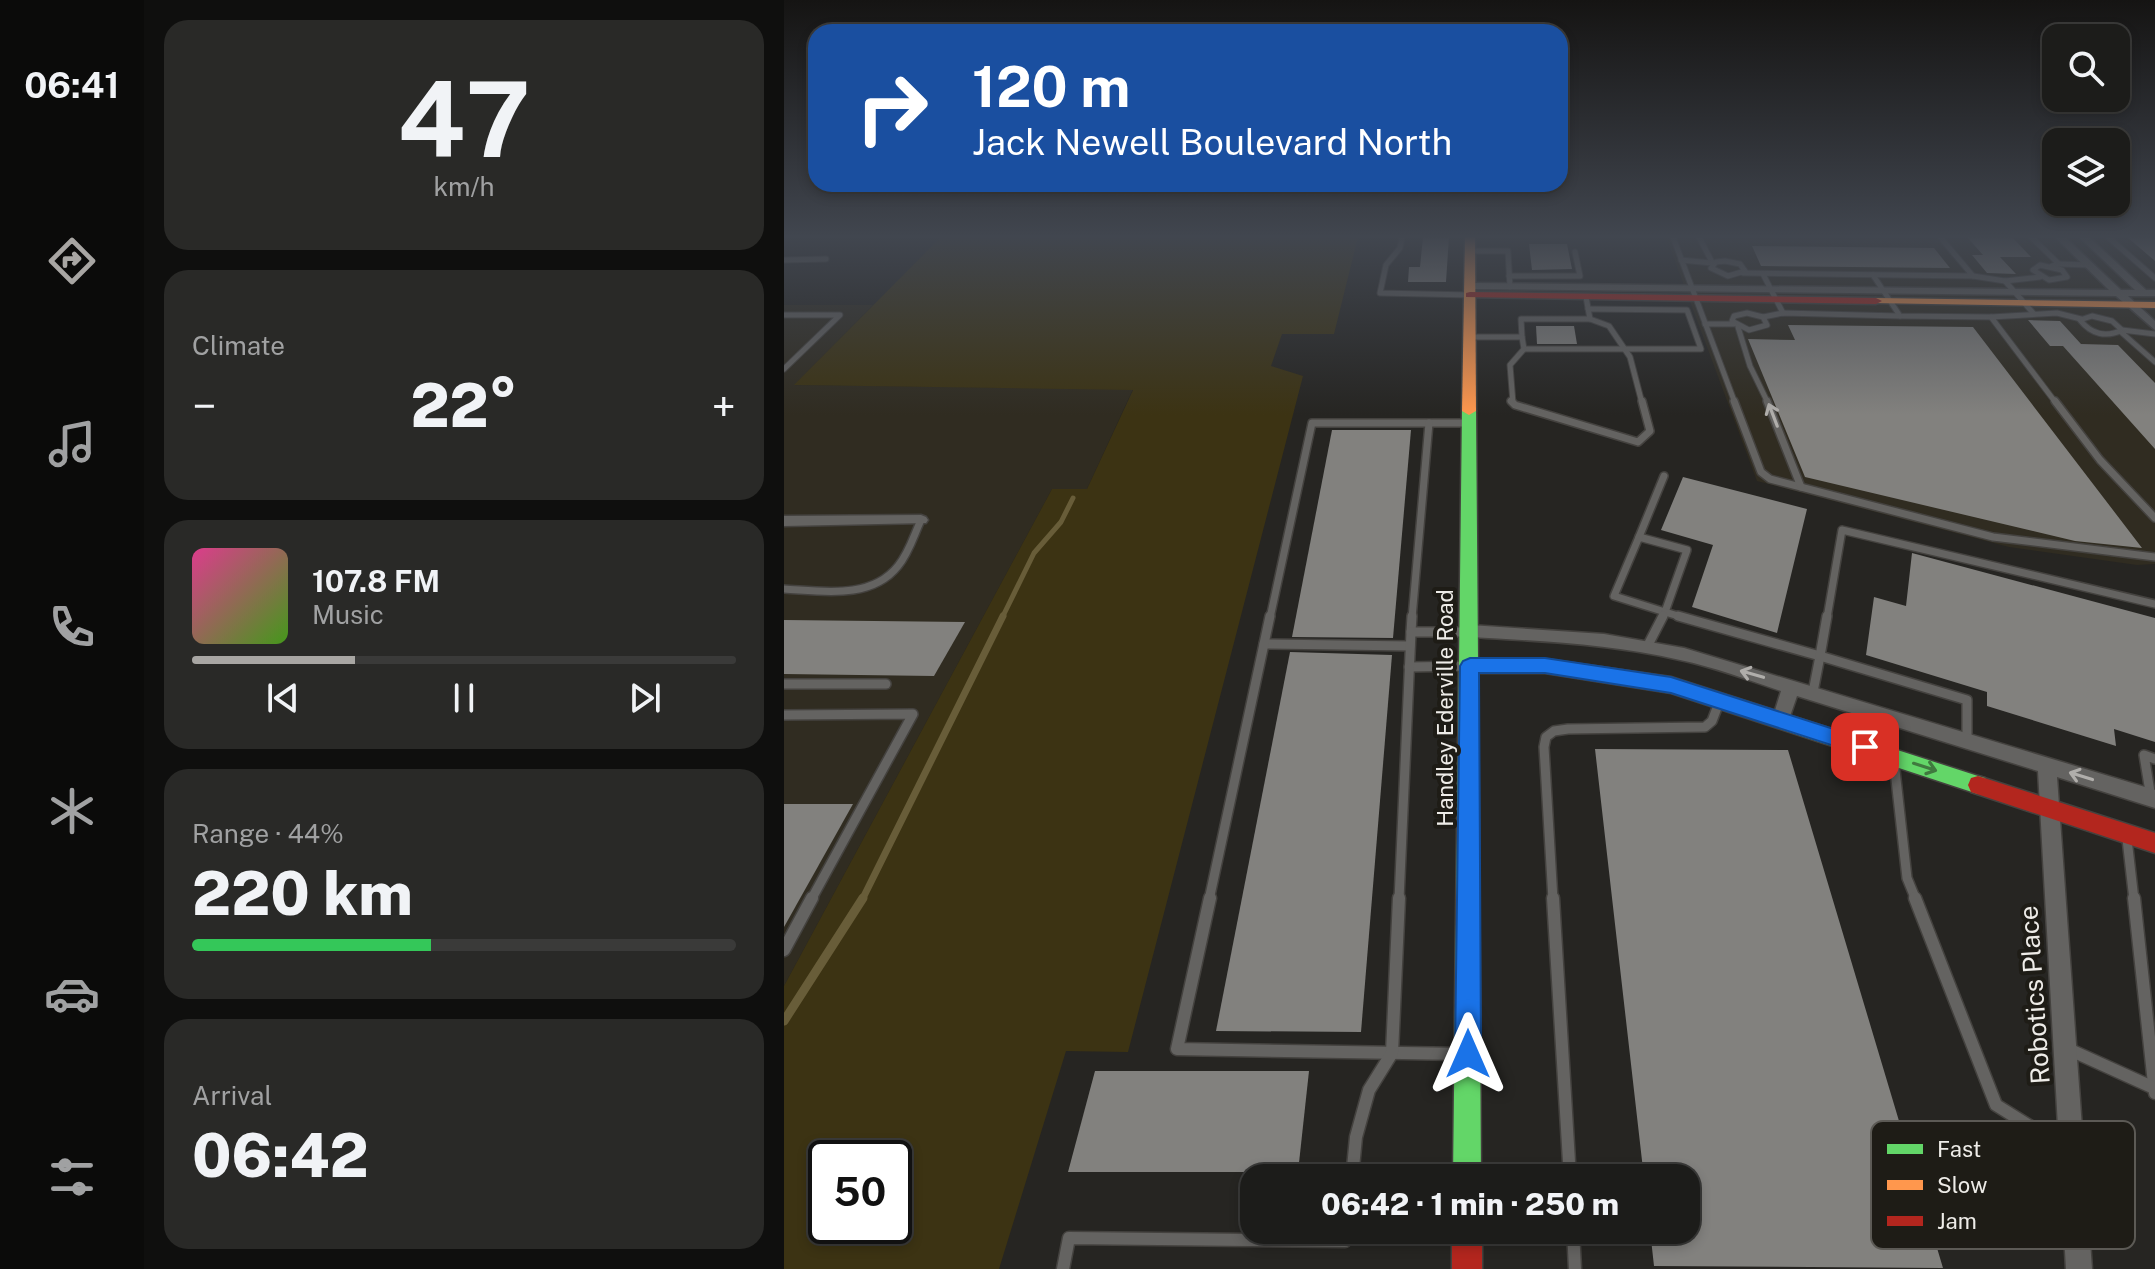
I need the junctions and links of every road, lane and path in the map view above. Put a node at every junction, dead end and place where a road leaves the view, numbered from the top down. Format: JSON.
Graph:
{"nodes":[{"id":1,"x":1470,"y":296,"type":"edge"},
{"id":2,"x":1585,"y":296,"type":"edge"},
{"id":3,"x":1608,"y":296,"type":"edge"},
{"id":4,"x":1695,"y":296,"type":"edge"},
{"id":5,"x":1727,"y":296,"type":"edge"},
{"id":6,"x":1775,"y":296,"type":"edge"},
{"id":7,"x":1887,"y":296,"type":"edge"},
{"id":8,"x":2019,"y":296,"type":"edge"},
{"id":9,"x":2143,"y":298,"type":"edge"},
{"id":10,"x":1777,"y":301,"type":"junction"},
{"id":11,"x":1891,"y":302,"type":"junction"},
{"id":12,"x":2025,"y":303,"type":"junction"},
{"id":13,"x":784,"y":315,"type":"edge"},
{"id":14,"x":1763,"y":317,"type":"junction"},
{"id":15,"x":1991,"y":317,"type":"junction"},
{"id":16,"x":1590,"y":319,"type":"junction"},
{"id":17,"x":2081,"y":319,"type":"junction"},
{"id":18,"x":1705,"y":324,"type":"junction"},
{"id":19,"x":1736,"y":325,"type":"junction"},
{"id":20,"x":2155,"y":327,"type":"edge"},
{"id":21,"x":2121,"y":331,"type":"junction"},
{"id":22,"x":2155,"y":334,"type":"edge"},
{"id":23,"x":1470,"y":337,"type":"junction"},
{"id":24,"x":1522,"y":337,"type":"junction"},
{"id":25,"x":1524,"y":349,"type":"junction"},
{"id":26,"x":1626,"y":349,"type":"junction"},
{"id":27,"x":2155,"y":362,"type":"edge"},
{"id":28,"x":784,"y":369,"type":"edge"},
{"id":29,"x":1429,"y":423,"type":"junction"},
{"id":30,"x":1470,"y":423,"type":"junction"},
{"id":31,"x":1664,"y":476,"type":"dead end"},
{"id":32,"x":1801,"y":487,"type":"junction"},
{"id":33,"x":2155,"y":518,"type":"edge"},
{"id":34,"x":921,"y":520,"type":"joint"},
{"id":35,"x":784,"y":521,"type":"edge"},
{"id":36,"x":1638,"y":537,"type":"junction"},
{"id":37,"x":2155,"y":557,"type":"edge"},
{"id":38,"x":784,"y":589,"type":"edge"},
{"id":39,"x":2155,"y":604,"type":"edge"},
{"id":40,"x":1665,"y":612,"type":"junction"},
{"id":41,"x":1470,"y":631,"type":"junction"},
{"id":42,"x":1411,"y":632,"type":"junction"},
{"id":43,"x":1264,"y":644,"type":"junction"},
{"id":44,"x":1648,"y":645,"type":"junction"},
{"id":45,"x":1410,"y":646,"type":"junction"},
{"id":46,"x":1820,"y":656,"type":"junction"},
{"id":47,"x":1470,"y":666,"type":"junction"},
{"id":48,"x":1409,"y":667,"type":"junction"},
{"id":49,"x":784,"y":684,"type":"edge"},
{"id":50,"x":886,"y":684,"type":"dead end"},
{"id":51,"x":1791,"y":685,"type":"junction"},
{"id":52,"x":1813,"y":692,"type":"junction"},
{"id":53,"x":1720,"y":700,"type":"junction"},
{"id":54,"x":784,"y":715,"type":"edge"},
{"id":55,"x":1781,"y":720,"type":"junction"},
{"id":56,"x":1967,"y":741,"type":"junction"},
{"id":57,"x":1893,"y":757,"type":"junction"},
{"id":58,"x":2155,"y":759,"type":"edge"},
{"id":59,"x":2047,"y":765,"type":"junction"},
{"id":60,"x":2153,"y":798,"type":"edge"},
{"id":61,"x":2050,"y":808,"type":"junction"},
{"id":62,"x":2127,"y":834,"type":"junction"},
{"id":63,"x":2155,"y":843,"type":"edge"},
{"id":64,"x":784,"y":950,"type":"edge"},
{"id":65,"x":2065,"y":1047,"type":"junction"},
{"id":66,"x":1392,"y":1053,"type":"junction"},
{"id":67,"x":1468,"y":1054,"type":"junction"},
{"id":68,"x":2155,"y":1090,"type":"edge"},
{"id":69,"x":2022,"y":1121,"type":"edge"},
{"id":70,"x":2070,"y":1121,"type":"edge"},
{"id":71,"x":1353,"y":1164,"type":"edge"},
{"id":72,"x":1467,"y":1164,"type":"edge"},
{"id":73,"x":1569,"y":1164,"type":"edge"},
{"id":74,"x":1240,"y":1240,"type":"edge"},
{"id":75,"x":1467,"y":1244,"type":"edge"},
{"id":76,"x":1574,"y":1244,"type":"edge"},
{"id":77,"x":2078,"y":1249,"type":"edge"},
{"id":78,"x":1063,"y":1269,"type":"edge"},
{"id":79,"x":1467,"y":1269,"type":"edge"},
{"id":80,"x":1575,"y":1269,"type":"edge"},
{"id":81,"x":2079,"y":1269,"type":"edge"}],
"edges":[{"from":1,"to":23,"type":"street","name":"Handley Ederville Road"},
{"from":2,"to":16,"type":"lane"},
{"from":3,"to":26,"type":"lane"},
{"from":4,"to":18,"type":"lane"},
{"from":5,"to":10,"type":"street"},
{"from":6,"to":10,"type":"lane"},
{"from":7,"to":11,"type":"lane"},
{"from":8,"to":12,"type":"lane"},
{"from":9,"to":12,"type":"street"},
{"from":9,"to":20,"type":"street"},
{"from":10,"to":11,"type":"street"},
{"from":10,"to":14,"type":"lane"},
{"from":11,"to":12,"type":"street"},
{"from":11,"to":15,"type":"lane"},
{"from":12,"to":15,"type":"lane"},
{"from":12,"to":17,"type":"lane"},
{"from":13,"to":28,"type":"lane"},
{"from":14,"to":19,"type":"lane"},
{"from":14,"to":19,"type":"lane"},
{"from":15,"to":33,"type":"lane"},
{"from":16,"to":24,"type":"lane"},
{"from":16,"to":26,"type":"lane"},
{"from":17,"to":21,"type":"lane"},
{"from":17,"to":21,"type":"lane"},
{"from":18,"to":19,"type":"lane"},
{"from":18,"to":32,"type":"lane"},
{"from":32,"to":19,"type":"lane","one_way":true},
{"from":21,"to":22,"type":"lane"},
{"from":21,"to":27,"type":"lane"},
{"from":23,"to":24,"type":"lane"},
{"from":23,"to":30,"type":"street","name":"Handley Ederville Road"},
{"from":24,"to":25,"type":"lane"},
{"from":25,"to":26,"type":"lane"},
{"from":25,"to":26,"type":"lane"},
{"from":29,"to":30,"type":"lane"},
{"from":29,"to":42,"type":"lane"},
{"from":29,"to":43,"type":"lane"},
{"from":30,"to":41,"type":"street","name":"Handley Ederville Road"},
{"from":31,"to":36,"type":"lane"},
{"from":32,"to":37,"type":"lane"},
{"from":34,"to":35,"type":"street"},
{"from":34,"to":38,"type":"lane"},
{"from":36,"to":40,"type":"lane"},
{"from":36,"to":40,"type":"lane"},
{"from":39,"to":46,"type":"lane"},
{"from":40,"to":44,"type":"lane"},
{"from":40,"to":46,"type":"lane"},
{"from":41,"to":42,"type":"lane"},
{"from":41,"to":44,"type":"street"},
{"from":41,"to":47,"type":"street","name":"Handley Ederville Road"},
{"from":42,"to":45,"type":"lane"},
{"from":43,"to":45,"type":"lane"},
{"from":43,"to":66,"type":"lane"},
{"from":51,"to":44,"type":"street","one_way":true},
{"from":45,"to":48,"type":"lane"},
{"from":46,"to":52,"type":"lane"},
{"from":46,"to":56,"type":"lane"},
{"from":47,"to":48,"type":"lane"},
{"from":47,"to":53,"type":"street"},
{"from":47,"to":67,"type":"street","name":"Handley Ederville Road"},
{"from":48,"to":66,"type":"lane"},
{"from":49,"to":50,"type":"lane"},
{"from":51,"to":52,"type":"street"},
{"from":51,"to":55,"type":"street"},
{"from":52,"to":56,"type":"street"},
{"from":53,"to":55,"type":"street"},
{"from":53,"to":73,"type":"lane"},
{"from":54,"to":64,"type":"lane"},
{"from":55,"to":57,"type":"street"},
{"from":56,"to":59,"type":"street"},
{"from":57,"to":61,"type":"street","one_way":true},
{"from":57,"to":69,"type":"lane"},
{"from":58,"to":60,"type":"lane"},
{"from":60,"to":59,"type":"street","one_way":true},
{"from":59,"to":61,"type":"street","name":"Robotics Place"},
{"from":61,"to":62,"type":"street"},
{"from":61,"to":65,"type":"street","name":"Robotics Place"},
{"from":62,"to":63,"type":"street"},
{"from":62,"to":68,"type":"lane"},
{"from":65,"to":68,"type":"lane"},
{"from":65,"to":70,"type":"street","name":"Robotics Place"},
{"from":66,"to":67,"type":"lane"},
{"from":66,"to":71,"type":"lane"},
{"from":67,"to":72,"type":"street","name":"Handley Ederville Road"},
{"from":74,"to":78,"type":"lane"},
{"from":75,"to":79,"type":"street"},
{"from":76,"to":80,"type":"lane"},
{"from":77,"to":81,"type":"street","name":"Robotics Place"}]}
